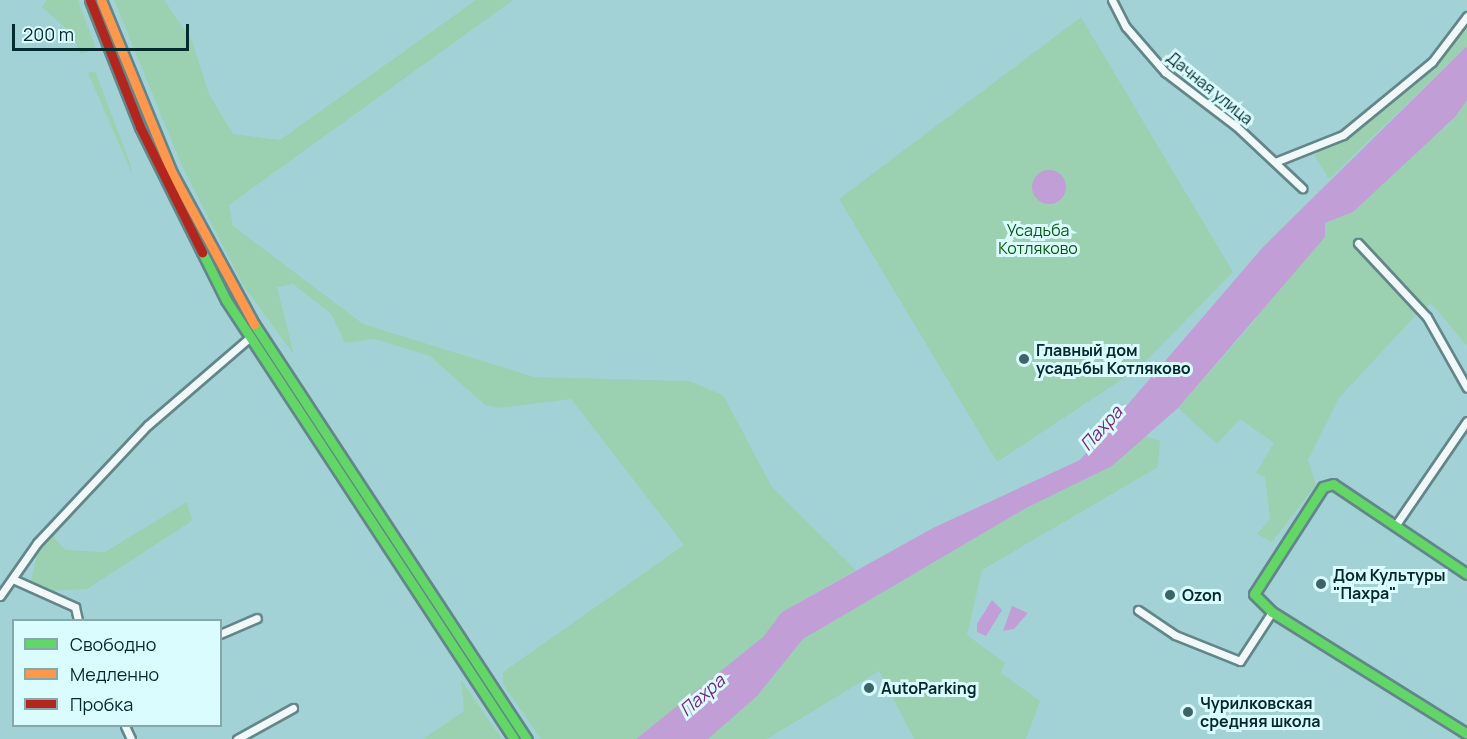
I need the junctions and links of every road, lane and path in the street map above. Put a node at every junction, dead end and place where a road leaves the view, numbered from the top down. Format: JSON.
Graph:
{"nodes":[{"id":1,"x":90,"y":0,"type":"edge"},
{"id":2,"x":101,"y":0,"type":"edge"},
{"id":3,"x":1112,"y":0,"type":"edge"},
{"id":4,"x":1467,"y":16,"type":"edge"},
{"id":5,"x":1275,"y":162,"type":"junction"},
{"id":6,"x":1302,"y":188,"type":"dead end"},
{"id":7,"x":1358,"y":243,"type":"dead end"},
{"id":8,"x":248,"y":339,"type":"junction"},
{"id":9,"x":1467,"y":387,"type":"edge"},
{"id":10,"x":1467,"y":421,"type":"edge"},
{"id":11,"x":1395,"y":526,"type":"junction"},
{"id":12,"x":1467,"y":574,"type":"edge"},
{"id":13,"x":15,"y":580,"type":"junction"},
{"id":14,"x":0,"y":596,"type":"edge"},
{"id":15,"x":1138,"y":610,"type":"dead end"},
{"id":16,"x":1272,"y":612,"type":"junction"},
{"id":17,"x":257,"y":618,"type":"dead end"},
{"id":18,"x":78,"y":619,"type":"edge"},
{"id":19,"x":222,"y":633,"type":"edge"},
{"id":20,"x":293,"y":708,"type":"dead end"},
{"id":21,"x":1467,"y":734,"type":"edge"},
{"id":22,"x":237,"y":739,"type":"edge"},
{"id":23,"x":514,"y":739,"type":"edge"},
{"id":24,"x":527,"y":739,"type":"edge"}],
"edges":[{"from":1,"to":8,"type":"main road"},
{"from":2,"to":24,"type":"main road"},
{"from":3,"to":5,"type":"street","name":"Дачная улица"},
{"from":4,"to":5,"type":"street"},
{"from":5,"to":6,"type":"street","name":"Дачная улица"},
{"from":7,"to":9,"type":"street"},
{"from":8,"to":13,"type":"street"},
{"from":8,"to":23,"type":"main road"},
{"from":10,"to":11,"type":"street"},
{"from":11,"to":12,"type":"main road"},
{"from":11,"to":16,"type":"main road"},
{"from":13,"to":14,"type":"street"},
{"from":13,"to":18,"type":"street"},
{"from":15,"to":16,"type":"street"},
{"from":16,"to":21,"type":"main road"},
{"from":17,"to":19,"type":"street"},
{"from":20,"to":22,"type":"street"}]}
